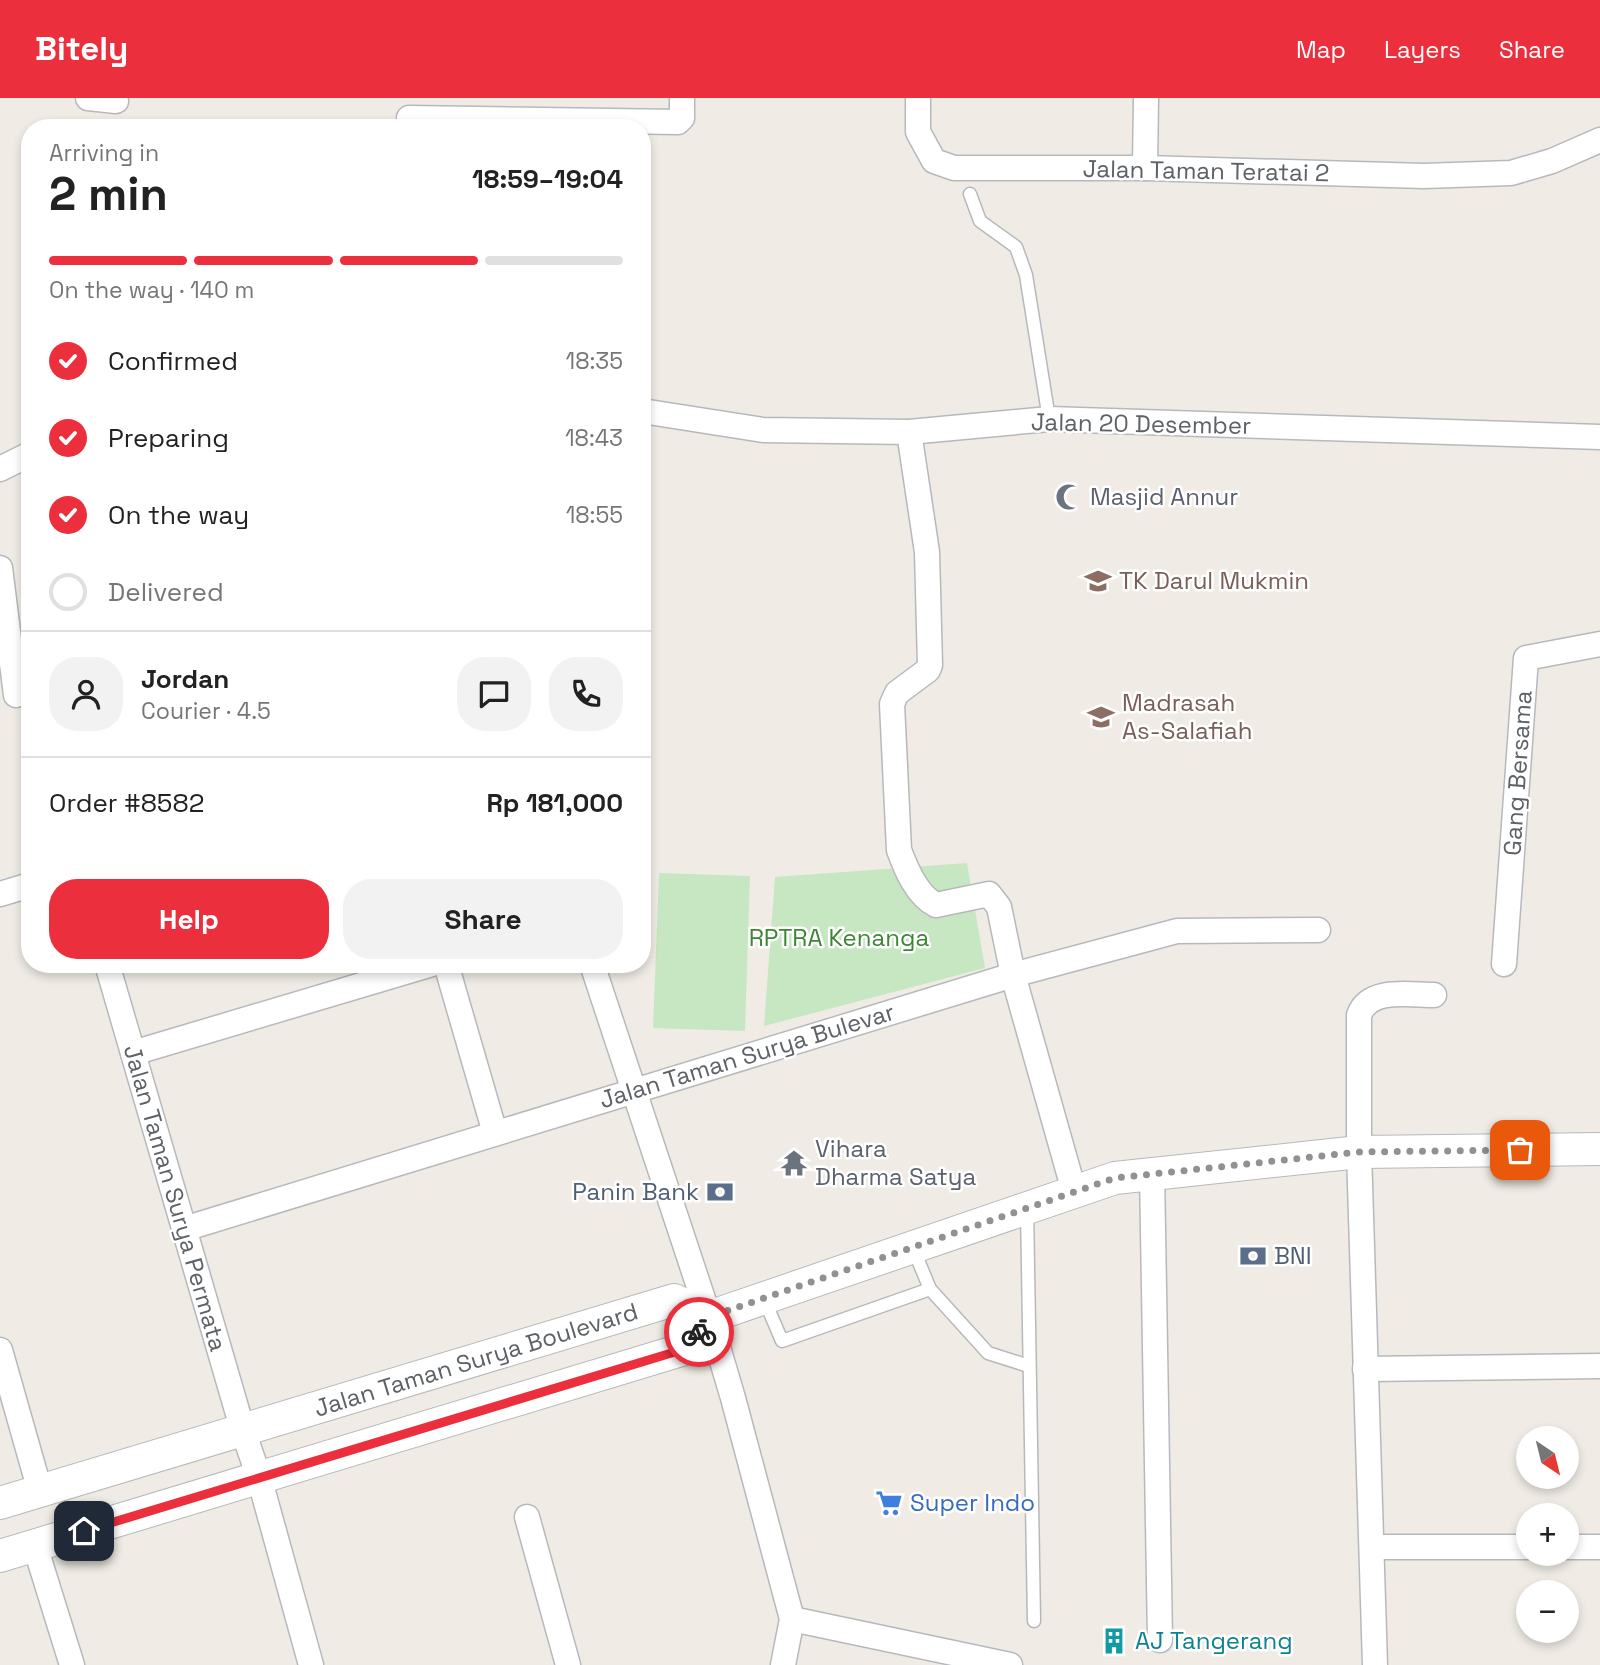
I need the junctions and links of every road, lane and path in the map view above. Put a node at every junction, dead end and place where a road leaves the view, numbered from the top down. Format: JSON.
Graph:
{"nodes":[{"id":1,"x":88,"y":98,"type":"edge"},
{"id":2,"x":682,"y":98,"type":"edge"},
{"id":3,"x":918,"y":98,"type":"edge"},
{"id":4,"x":1146,"y":98,"type":"edge"},
{"id":5,"x":116,"y":101,"type":"dead end"},
{"id":6,"x":409,"y":118,"type":"dead end"},
{"id":7,"x":476,"y":119,"type":"edge"},
{"id":8,"x":651,"y":122,"type":"edge"},
{"id":9,"x":1600,"y":140,"type":"edge"},
{"id":10,"x":1145,"y":169,"type":"junction"},
{"id":11,"x":970,"y":194,"type":"dead end"},
{"id":12,"x":651,"y":412,"type":"edge"},
{"id":13,"x":1049,"y":419,"type":"junction"},
{"id":14,"x":909,"y":432,"type":"junction"},
{"id":15,"x":1600,"y":437,"type":"edge"},
{"id":16,"x":21,"y":458,"type":"edge"},
{"id":17,"x":0,"y":469,"type":"edge"},
{"id":18,"x":0,"y":568,"type":"edge"},
{"id":19,"x":1600,"y":644,"type":"edge"},
{"id":20,"x":16,"y":695,"type":"dead end"},
{"id":21,"x":21,"y":888,"type":"edge"},
{"id":22,"x":0,"y":894,"type":"edge"},
{"id":23,"x":1318,"y":930,"type":"dead end"},
{"id":24,"x":1504,"y":964,"type":"dead end"},
{"id":25,"x":110,"y":973,"type":"edge"},
{"id":26,"x":402,"y":973,"type":"edge"},
{"id":27,"x":449,"y":973,"type":"edge"},
{"id":28,"x":595,"y":973,"type":"edge"},
{"id":29,"x":1013,"y":975,"type":"junction"},
{"id":30,"x":1434,"y":995,"type":"dead end"},
{"id":31,"x":133,"y":1053,"type":"junction"},
{"id":32,"x":632,"y":1091,"type":"junction"},
{"id":33,"x":495,"y":1133,"type":"junction"},
{"id":34,"x":1600,"y":1149,"type":"edge"},
{"id":35,"x":1359,"y":1152,"type":"junction"},
{"id":36,"x":1152,"y":1172,"type":"junction"},
{"id":37,"x":1074,"y":1191,"type":"junction"},
{"id":38,"x":1027,"y":1208,"type":"junction"},
{"id":39,"x":184,"y":1229,"type":"junction"},
{"id":40,"x":913,"y":1247,"type":"junction"},
{"id":41,"x":930,"y":1289,"type":"junction"},
{"id":42,"x":764,"y":1299,"type":"junction"},
{"id":43,"x":709,"y":1317,"type":"junction"},
{"id":44,"x":0,"y":1350,"type":"edge"},
{"id":45,"x":1030,"y":1366,"type":"junction"},
{"id":46,"x":1600,"y":1366,"type":"edge"},
{"id":47,"x":1366,"y":1369,"type":"junction"},
{"id":48,"x":243,"y":1431,"type":"junction"},
{"id":49,"x":259,"y":1477,"type":"junction"},
{"id":50,"x":40,"y":1491,"type":"junction"},
{"id":51,"x":0,"y":1503,"type":"edge"},
{"id":52,"x":527,"y":1517,"type":"dead end"},
{"id":53,"x":35,"y":1546,"type":"junction"},
{"id":54,"x":1372,"y":1547,"type":"junction"},
{"id":55,"x":1516,"y":1547,"type":"edge"},
{"id":56,"x":1579,"y":1547,"type":"edge"},
{"id":57,"x":1600,"y":1547,"type":"edge"},
{"id":58,"x":0,"y":1556,"type":"edge"},
{"id":59,"x":792,"y":1619,"type":"junction"},
{"id":60,"x":1034,"y":1621,"type":"dead end"},
{"id":61,"x":1160,"y":1640,"type":"dead end"},
{"id":62,"x":72,"y":1665,"type":"edge"},
{"id":63,"x":311,"y":1665,"type":"edge"},
{"id":64,"x":568,"y":1665,"type":"edge"},
{"id":65,"x":783,"y":1665,"type":"edge"},
{"id":66,"x":1010,"y":1665,"type":"edge"},
{"id":67,"x":1374,"y":1665,"type":"edge"}],
"edges":[{"from":1,"to":5,"type":"street"},
{"from":2,"to":8,"type":"street"},
{"from":3,"to":10,"type":"street","name":"Jalan Taman Teratai 2"},
{"from":4,"to":10,"type":"street"},
{"from":6,"to":7,"type":"street"},
{"from":9,"to":10,"type":"street","name":"Jalan Taman Teratai 2"},
{"from":11,"to":13,"type":"lane"},
{"from":12,"to":14,"type":"street","name":"Jalan 20 Desember"},
{"from":13,"to":14,"type":"street","name":"Jalan 20 Desember"},
{"from":13,"to":15,"type":"street","name":"Jalan 20 Desember"},
{"from":14,"to":29,"type":"street"},
{"from":16,"to":17,"type":"street"},
{"from":18,"to":20,"type":"street"},
{"from":19,"to":24,"type":"street","name":"Gang Bersama"},
{"from":21,"to":22,"type":"street"},
{"from":23,"to":29,"type":"street","name":"Jalan Taman Surya Bulevar"},
{"from":25,"to":31,"type":"street","name":"Jalan Taman Surya Permata"},
{"from":26,"to":31,"type":"street"},
{"from":27,"to":33,"type":"street"},
{"from":28,"to":32,"type":"street"},
{"from":29,"to":32,"type":"street","name":"Jalan Taman Surya Bulevar"},
{"from":29,"to":37,"type":"street"},
{"from":30,"to":35,"type":"street"},
{"from":31,"to":39,"type":"street","name":"Jalan Taman Surya Permata"},
{"from":32,"to":33,"type":"street","name":"Jalan Taman Surya Bulevar"},
{"from":32,"to":43,"type":"street"},
{"from":33,"to":39,"type":"street","name":"Jalan Taman Surya Bulevar"},
{"from":34,"to":35,"type":"street"},
{"from":35,"to":36,"type":"street"},
{"from":35,"to":47,"type":"street"},
{"from":36,"to":37,"type":"street"},
{"from":36,"to":61,"type":"street"},
{"from":37,"to":38,"type":"street"},
{"from":38,"to":40,"type":"street"},
{"from":38,"to":45,"type":"lane"},
{"from":39,"to":48,"type":"street","name":"Jalan Taman Surya Permata"},
{"from":40,"to":41,"type":"lane"},
{"from":40,"to":42,"type":"street"},
{"from":41,"to":42,"type":"lane"},
{"from":41,"to":45,"type":"lane"},
{"from":42,"to":43,"type":"street"},
{"from":43,"to":48,"type":"street","name":"Jalan Taman Surya Boulevard"},
{"from":43,"to":49,"type":"street","name":"Jalan Taman Surya Boulevard"},
{"from":43,"to":59,"type":"street"},
{"from":44,"to":50,"type":"street"},
{"from":45,"to":60,"type":"lane"},
{"from":46,"to":47,"type":"street"},
{"from":47,"to":54,"type":"street"},
{"from":48,"to":49,"type":"street","name":"Jalan Taman Surya Permata"},
{"from":48,"to":50,"type":"street","name":"Jalan Taman Surya Boulevard"},
{"from":49,"to":53,"type":"street","name":"Jalan Taman Surya Boulevard"},
{"from":49,"to":63,"type":"street","name":"Jalan Taman Surya Permata"},
{"from":50,"to":51,"type":"street","name":"Jalan Taman Surya Boulevard"},
{"from":52,"to":64,"type":"street"},
{"from":53,"to":58,"type":"street","name":"Jalan Taman Surya Boulevard"},
{"from":53,"to":62,"type":"street"},
{"from":54,"to":55,"type":"street"},
{"from":54,"to":67,"type":"street"},
{"from":56,"to":57,"type":"street"},
{"from":59,"to":65,"type":"street"},
{"from":59,"to":66,"type":"street"}]}
